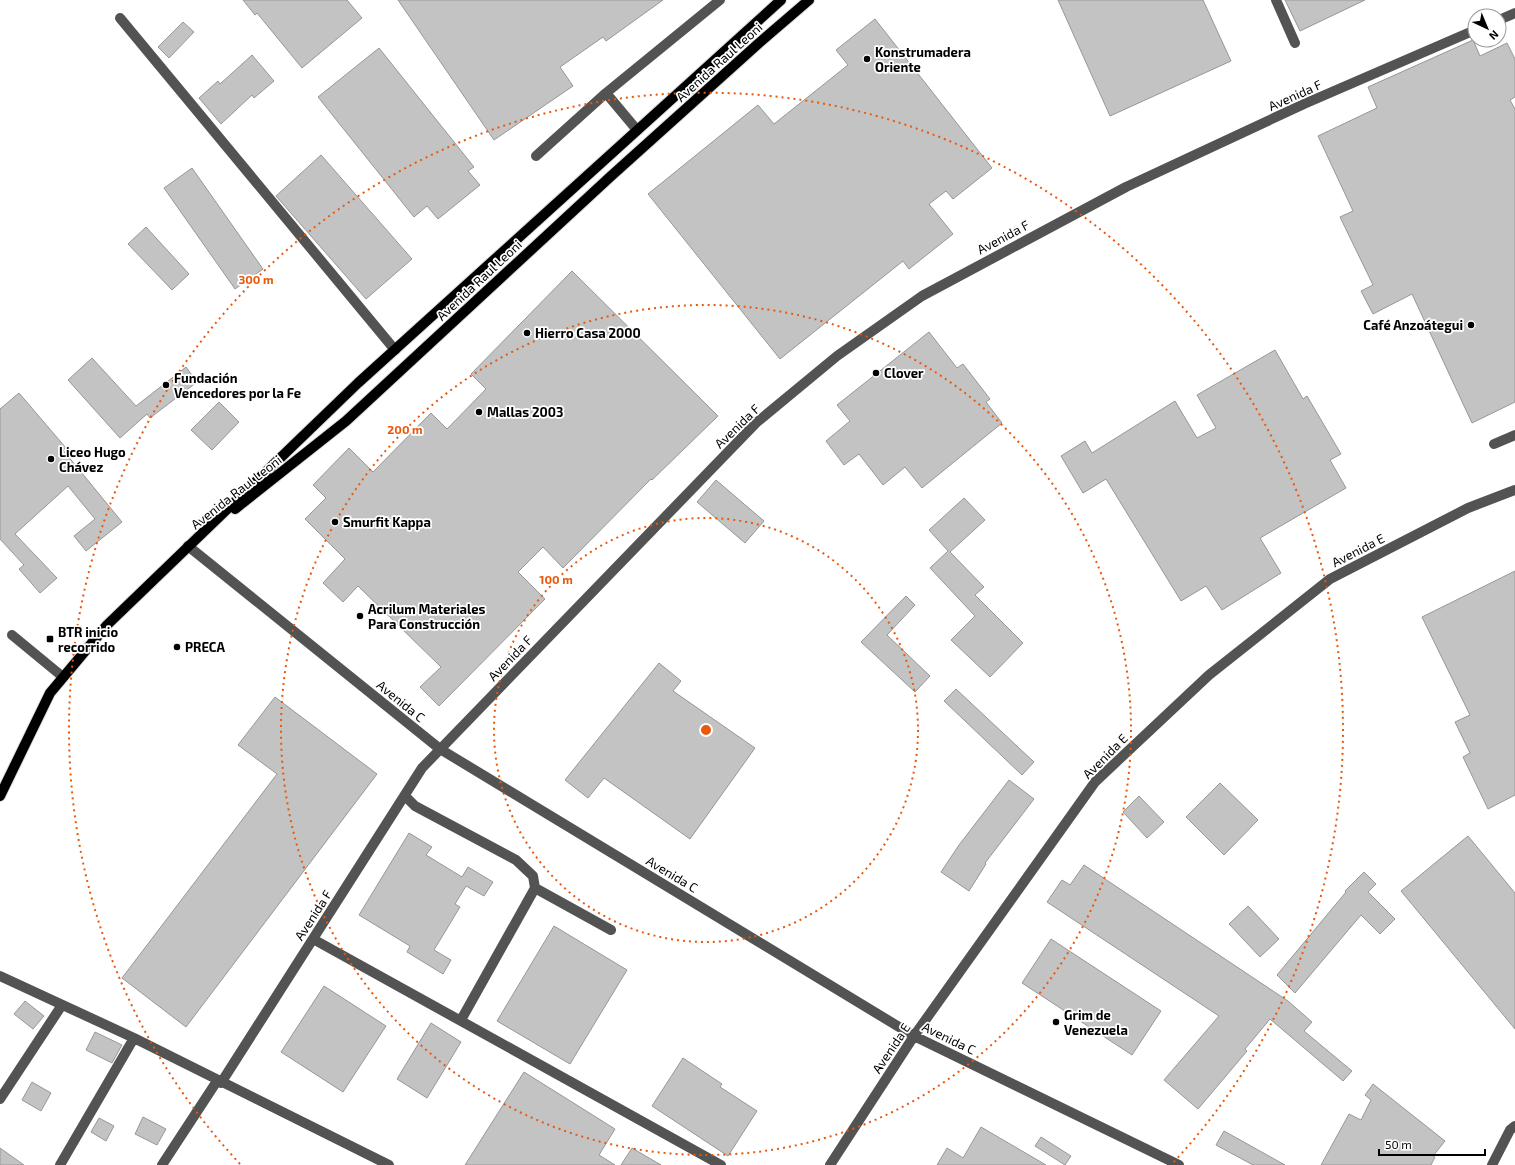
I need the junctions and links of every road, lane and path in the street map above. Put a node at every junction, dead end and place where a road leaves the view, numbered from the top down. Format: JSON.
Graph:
{"nodes":[{"id":1,"x":720,"y":0,"type":"edge"},
{"id":2,"x":781,"y":0,"type":"edge"},
{"id":3,"x":809,"y":0,"type":"edge"},
{"id":4,"x":1276,"y":0,"type":"edge"},
{"id":5,"x":120,"y":18,"type":"dead end"},
{"id":6,"x":1467,"y":33,"type":"edge"},
{"id":7,"x":1295,"y":43,"type":"dead end"},
{"id":8,"x":606,"y":93,"type":"junction"},
{"id":9,"x":637,"y":130,"type":"junction"},
{"id":10,"x":536,"y":156,"type":"dead end"},
{"id":11,"x":395,"y":350,"type":"junction"},
{"id":12,"x":1515,"y":435,"type":"edge"},
{"id":13,"x":1494,"y":444,"type":"dead end"},
{"id":14,"x":1515,"y":490,"type":"edge"},
{"id":15,"x":188,"y":546,"type":"junction"},
{"id":16,"x":12,"y":635,"type":"dead end"},
{"id":17,"x":63,"y":677,"type":"junction"},
{"id":18,"x":440,"y":749,"type":"junction"},
{"id":19,"x":0,"y":796,"type":"edge"},
{"id":20,"x":405,"y":796,"type":"junction"},
{"id":21,"x":535,"y":888,"type":"junction"},
{"id":22,"x":611,"y":930,"type":"dead end"},
{"id":23,"x":313,"y":939,"type":"junction"},
{"id":24,"x":0,"y":976,"type":"edge"},
{"id":25,"x":62,"y":1005,"type":"junction"},
{"id":26,"x":461,"y":1020,"type":"junction"},
{"id":27,"x":914,"y":1036,"type":"junction"},
{"id":28,"x":134,"y":1038,"type":"junction"},
{"id":29,"x":219,"y":1082,"type":"junction"},
{"id":30,"x":0,"y":1100,"type":"edge"},
{"id":31,"x":1515,"y":1126,"type":"edge"},
{"id":32,"x":60,"y":1165,"type":"edge"},
{"id":33,"x":162,"y":1165,"type":"edge"},
{"id":34,"x":389,"y":1165,"type":"edge"},
{"id":35,"x":721,"y":1165,"type":"edge"},
{"id":36,"x":830,"y":1165,"type":"edge"},
{"id":37,"x":1179,"y":1165,"type":"edge"},
{"id":38,"x":1492,"y":1165,"type":"edge"}],
"edges":[{"from":1,"to":8,"type":"street"},
{"from":2,"to":9,"type":"main road","name":"Avenida Raul Leoni"},
{"from":3,"to":15,"type":"main road","name":"Avenida Raul Leoni"},
{"from":4,"to":7,"type":"street"},
{"from":5,"to":11,"type":"street"},
{"from":6,"to":18,"type":"street","name":"Avenida F"},
{"from":8,"to":9,"type":"street"},
{"from":8,"to":10,"type":"street"},
{"from":9,"to":11,"type":"main road","name":"Avenida Raul Leoni"},
{"from":11,"to":15,"type":"main road","name":"Avenida Raul Leoni"},
{"from":12,"to":13,"type":"street"},
{"from":14,"to":27,"type":"street","name":"Avenida E"},
{"from":15,"to":17,"type":"main road"},
{"from":15,"to":18,"type":"street","name":"Avenida C"},
{"from":16,"to":17,"type":"street"},
{"from":17,"to":19,"type":"main road"},
{"from":18,"to":20,"type":"street","name":"Avenida F"},
{"from":18,"to":27,"type":"street","name":"Avenida C"},
{"from":20,"to":21,"type":"street"},
{"from":20,"to":23,"type":"street","name":"Avenida F"},
{"from":21,"to":22,"type":"street"},
{"from":21,"to":26,"type":"street"},
{"from":23,"to":26,"type":"street"},
{"from":23,"to":29,"type":"street","name":"Avenida F"},
{"from":24,"to":25,"type":"street"},
{"from":25,"to":28,"type":"street"},
{"from":25,"to":30,"type":"street"},
{"from":26,"to":35,"type":"street"},
{"from":27,"to":36,"type":"street","name":"Avenida E"},
{"from":27,"to":37,"type":"street","name":"Avenida C"},
{"from":28,"to":29,"type":"street"},
{"from":28,"to":32,"type":"street"},
{"from":29,"to":33,"type":"street","name":"Avenida F"},
{"from":29,"to":34,"type":"street"},
{"from":31,"to":38,"type":"street"}]}
